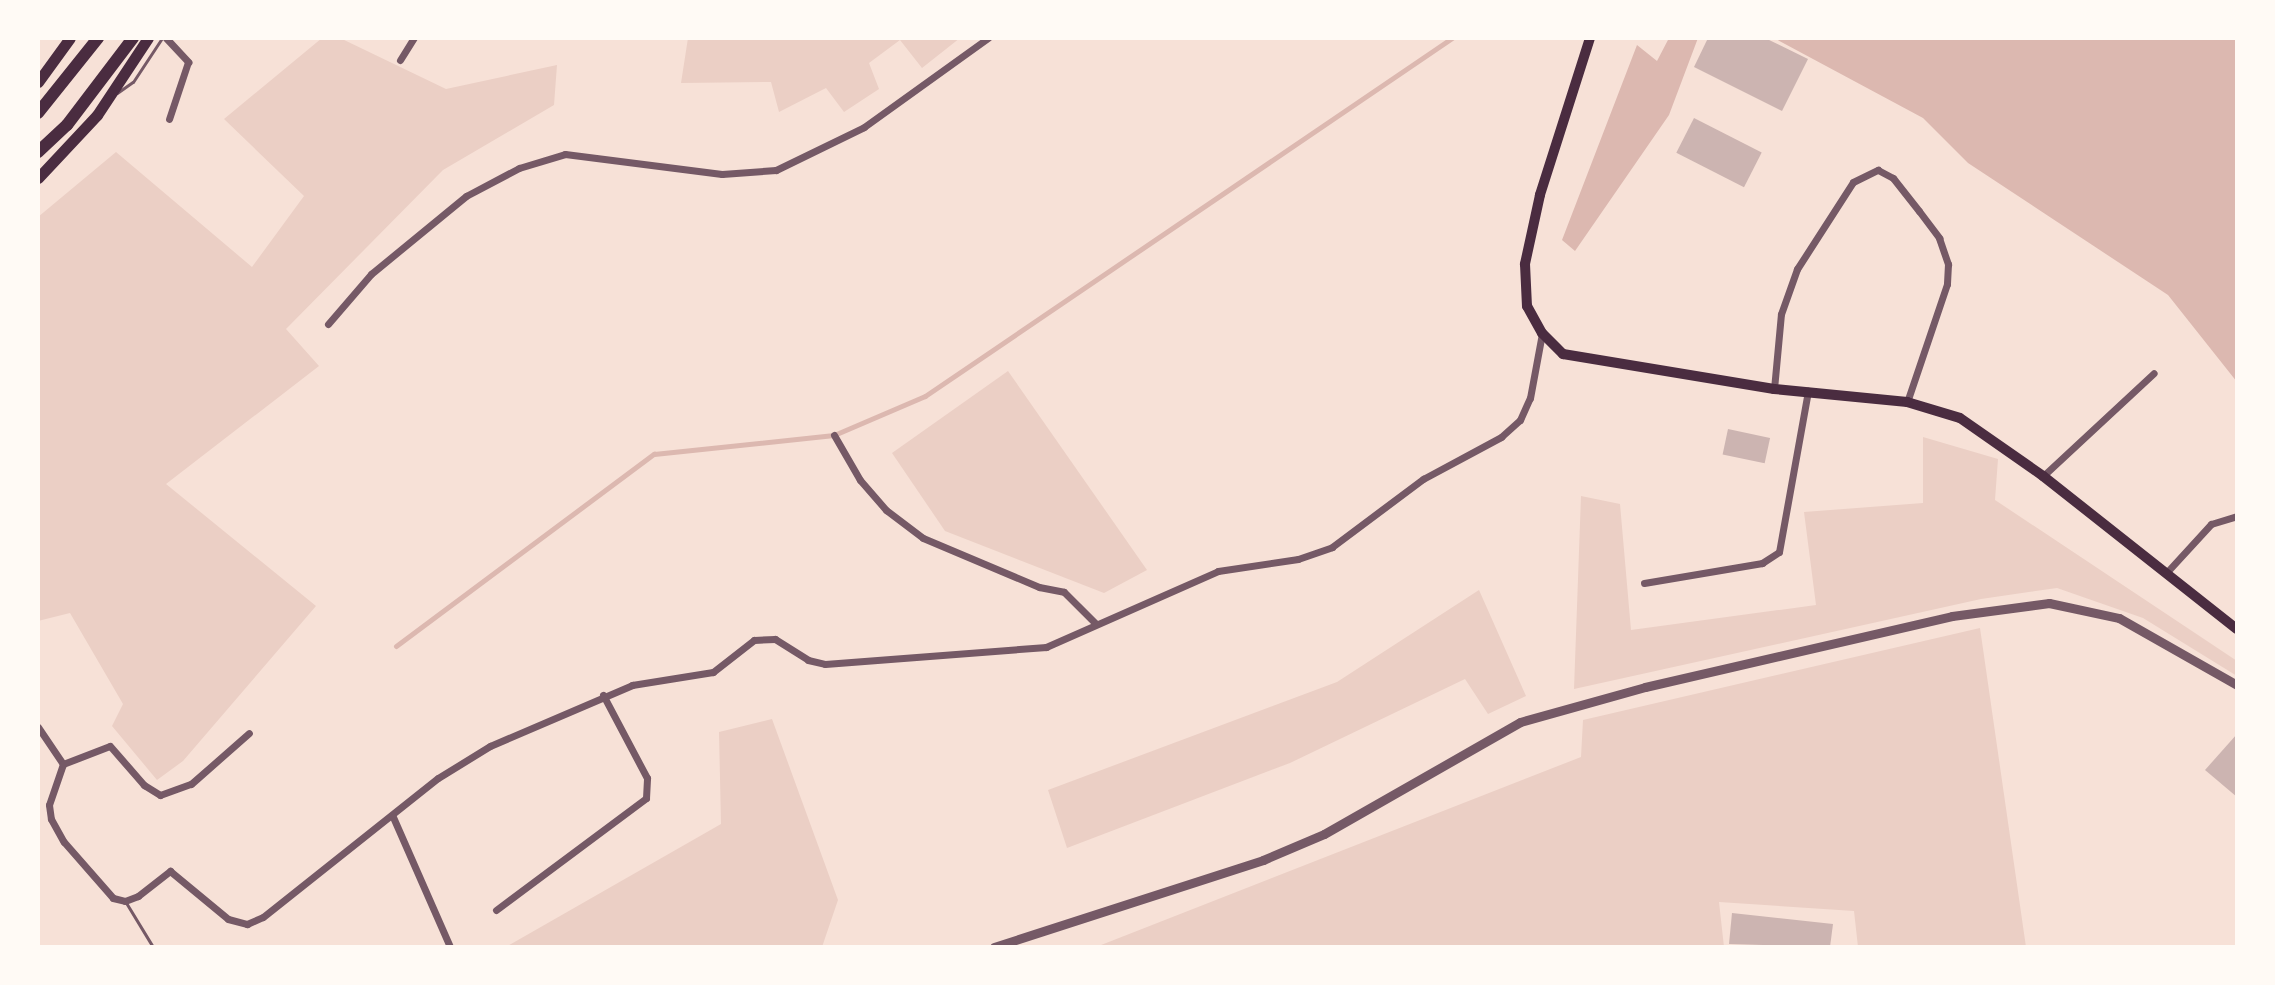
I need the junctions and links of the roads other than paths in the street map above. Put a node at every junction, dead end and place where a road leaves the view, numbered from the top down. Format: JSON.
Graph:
{"nodes":[{"id":1,"x":70,"y":38,"type":"edge"},
{"id":2,"x":98,"y":38,"type":"edge"},
{"id":3,"x":133,"y":38,"type":"edge"},
{"id":4,"x":148,"y":38,"type":"edge"},
{"id":5,"x":164,"y":38,"type":"edge"},
{"id":6,"x":414,"y":38,"type":"edge"},
{"id":7,"x":988,"y":38,"type":"edge"},
{"id":8,"x":1590,"y":38,"type":"edge"},
{"id":9,"x":400,"y":60,"type":"dead end"},
{"id":10,"x":38,"y":82,"type":"edge"},
{"id":11,"x":108,"y":99,"type":"junction"},
{"id":12,"x":38,"y":113,"type":"edge"},
{"id":13,"x":169,"y":119,"type":"dead end"},
{"id":14,"x":38,"y":152,"type":"edge"},
{"id":15,"x":38,"y":178,"type":"edge"},
{"id":16,"x":328,"y":324,"type":"dead end"},
{"id":17,"x":1542,"y":333,"type":"junction"},
{"id":18,"x":2154,"y":373,"type":"dead end"},
{"id":19,"x":1774,"y":389,"type":"junction"},
{"id":20,"x":1808,"y":391,"type":"junction"},
{"id":21,"x":1907,"y":402,"type":"junction"},
{"id":22,"x":834,"y":435,"type":"dead end"},
{"id":23,"x":2043,"y":476,"type":"junction"},
{"id":24,"x":2237,"y":516,"type":"edge"},
{"id":25,"x":2167,"y":572,"type":"junction"},
{"id":26,"x":1644,"y":583,"type":"dead end"},
{"id":27,"x":1096,"y":624,"type":"junction"},
{"id":28,"x":2237,"y":629,"type":"edge"},
{"id":29,"x":2237,"y":685,"type":"edge"},
{"id":30,"x":603,"y":695,"type":"junction"},
{"id":31,"x":38,"y":727,"type":"edge"},
{"id":32,"x":249,"y":733,"type":"dead end"},
{"id":33,"x":63,"y":764,"type":"junction"},
{"id":34,"x":393,"y":817,"type":"junction"},
{"id":35,"x":125,"y":901,"type":"junction"},
{"id":36,"x":496,"y":910,"type":"dead end"},
{"id":37,"x":153,"y":947,"type":"edge"},
{"id":38,"x":450,"y":947,"type":"edge"},
{"id":39,"x":994,"y":947,"type":"edge"}],
"edges":[{"from":1,"to":10,"type":"main road"},
{"from":2,"to":12,"type":"highway"},
{"from":3,"to":14,"type":"highway"},
{"from":4,"to":11,"type":"main road"},
{"from":5,"to":11,"type":"lane"},
{"from":5,"to":13,"type":"street"},
{"from":6,"to":9,"type":"street"},
{"from":7,"to":16,"type":"street"},
{"from":8,"to":17,"type":"main road"},
{"from":11,"to":15,"type":"main road"},
{"from":17,"to":19,"type":"main road"},
{"from":17,"to":27,"type":"street"},
{"from":18,"to":23,"type":"street"},
{"from":19,"to":20,"type":"main road"},
{"from":19,"to":21,"type":"street"},
{"from":20,"to":21,"type":"main road"},
{"from":20,"to":26,"type":"street"},
{"from":21,"to":23,"type":"main road"},
{"from":22,"to":27,"type":"street"},
{"from":23,"to":25,"type":"main road"},
{"from":24,"to":25,"type":"street"},
{"from":25,"to":28,"type":"main road"},
{"from":27,"to":30,"type":"street"},
{"from":29,"to":39,"type":"street"},
{"from":30,"to":34,"type":"street"},
{"from":30,"to":36,"type":"street"},
{"from":31,"to":33,"type":"street"},
{"from":32,"to":33,"type":"street"},
{"from":33,"to":35,"type":"street"},
{"from":34,"to":35,"type":"street"},
{"from":34,"to":38,"type":"street"},
{"from":35,"to":37,"type":"lane"}]}
